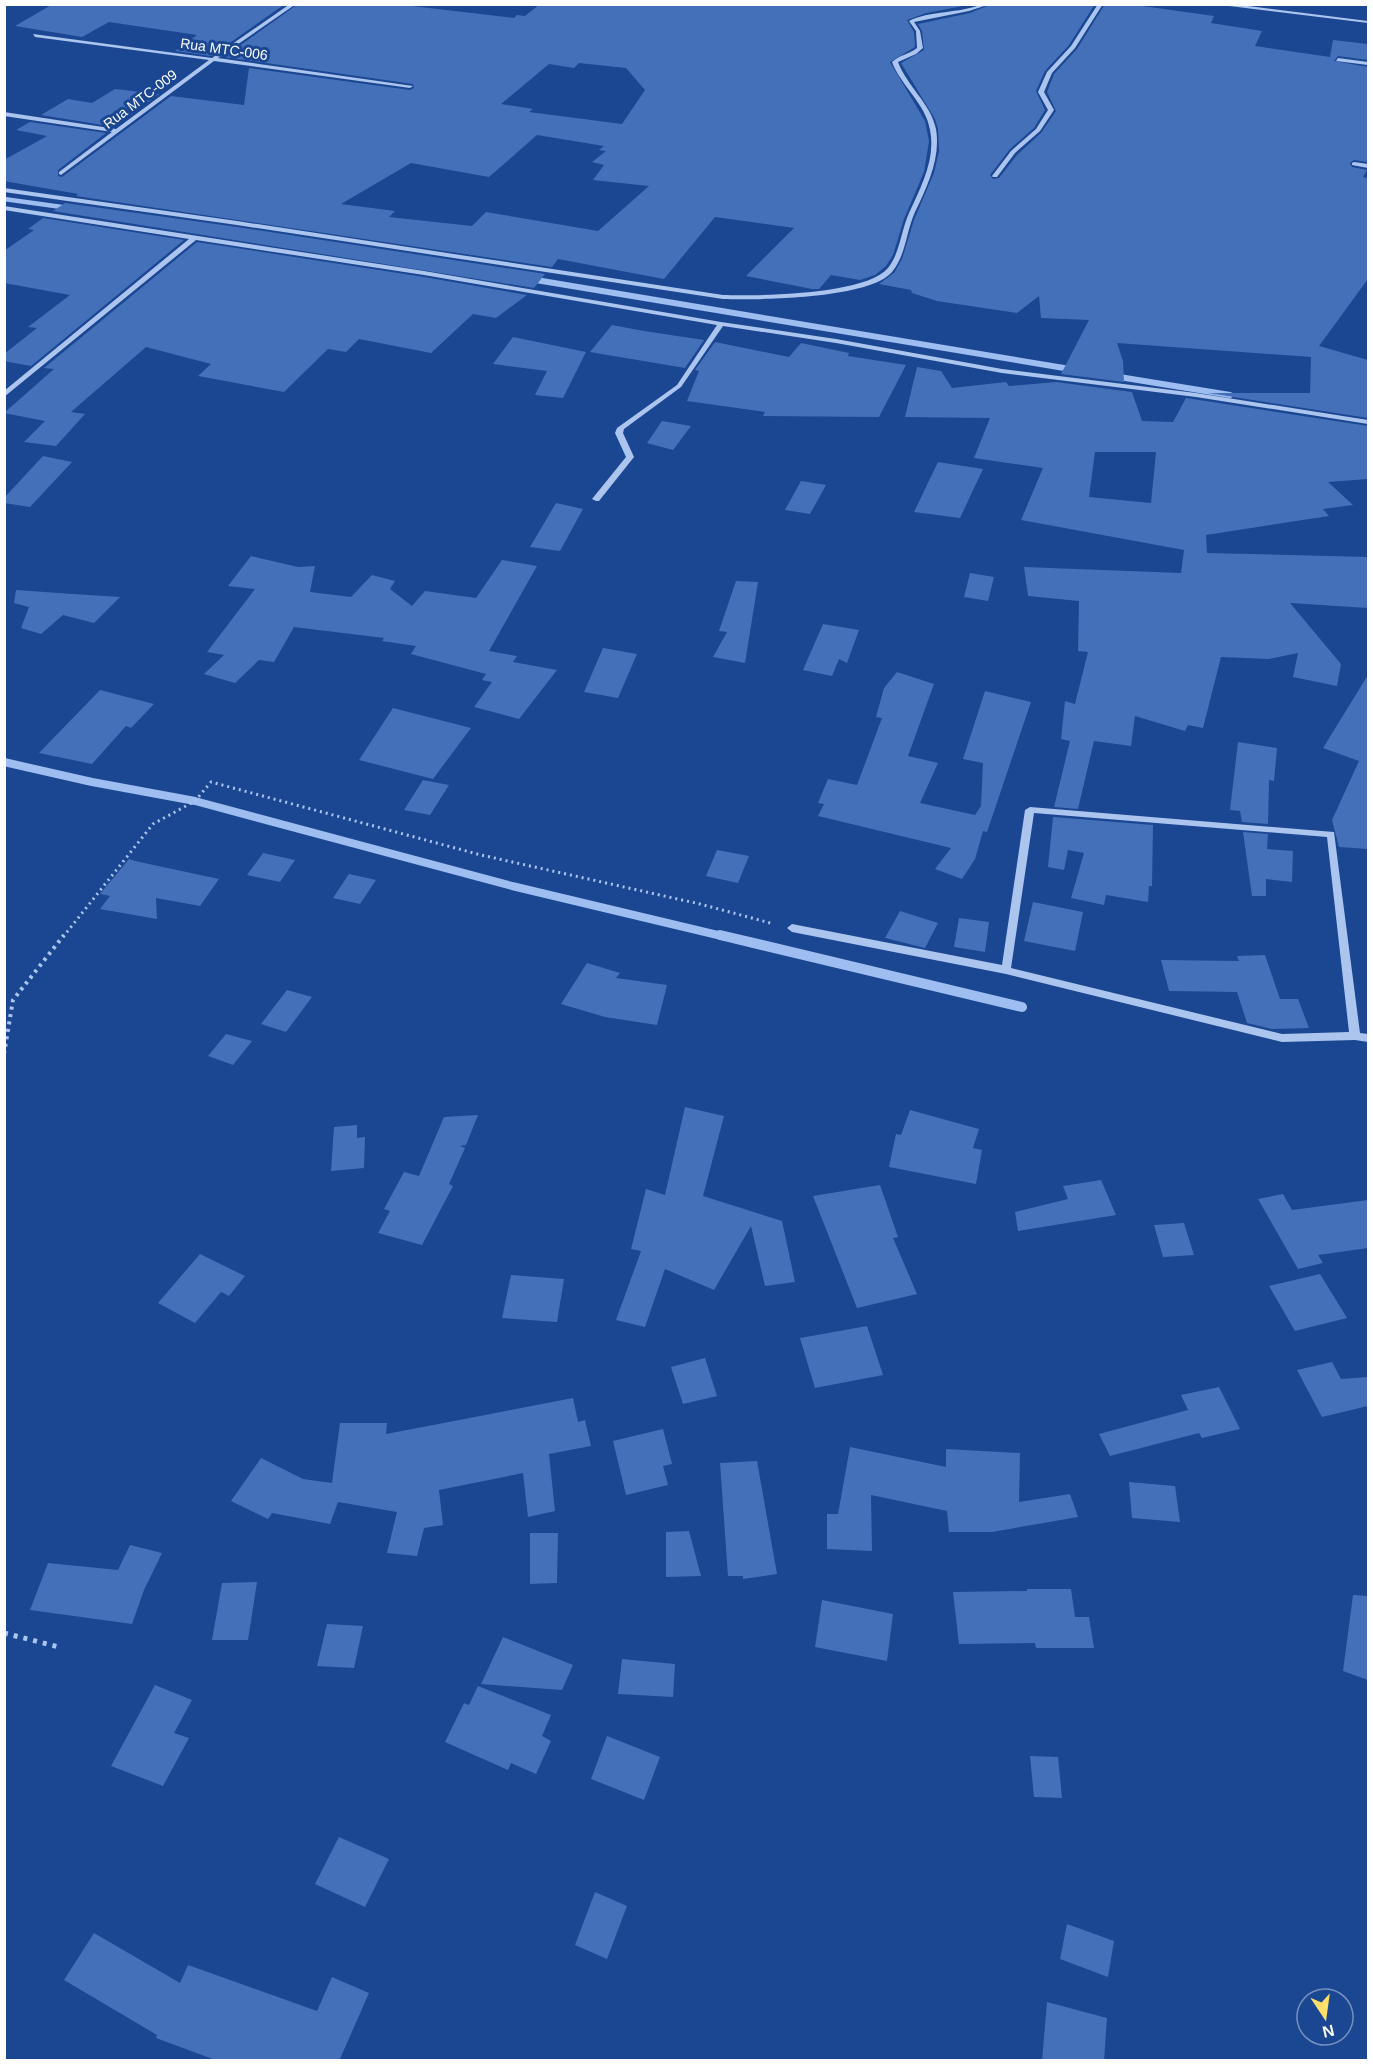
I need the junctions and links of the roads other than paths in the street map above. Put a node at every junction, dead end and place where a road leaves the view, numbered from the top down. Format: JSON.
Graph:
{"nodes":[{"id":1,"x":294,"y":4,"type":"edge"},
{"id":2,"x":988,"y":4,"type":"edge"},
{"id":3,"x":1101,"y":4,"type":"edge"},
{"id":4,"x":1215,"y":4,"type":"edge"},
{"id":5,"x":1368,"y":22,"type":"edge"},
{"id":6,"x":35,"y":35,"type":"dead end"},
{"id":7,"x":212,"y":60,"type":"junction"},
{"id":8,"x":1338,"y":60,"type":"dead end"},
{"id":9,"x":1368,"y":64,"type":"edge"},
{"id":10,"x":410,"y":86,"type":"dead end"},
{"id":11,"x":4,"y":114,"type":"edge"},
{"id":12,"x":118,"y":131,"type":"junction"},
{"id":13,"x":1354,"y":164,"type":"dead end"},
{"id":14,"x":1368,"y":166,"type":"edge"},
{"id":15,"x":61,"y":173,"type":"dead end"},
{"id":16,"x":994,"y":176,"type":"dead end"},
{"id":17,"x":4,"y":190,"type":"edge"},
{"id":18,"x":4,"y":208,"type":"edge"},
{"id":19,"x":195,"y":237,"type":"junction"},
{"id":20,"x":721,"y":324,"type":"junction"},
{"id":21,"x":4,"y":395,"type":"edge"},
{"id":22,"x":1368,"y":422,"type":"edge"},
{"id":23,"x":596,"y":499,"type":"dead end"},
{"id":24,"x":792,"y":928,"type":"road end"},
{"id":25,"x":1006,"y":970,"type":"junction"},
{"id":26,"x":1355,"y":1035,"type":"junction"},
{"id":27,"x":1368,"y":1038,"type":"edge"}],
"edges":[{"from":1,"to":7,"type":"street","name":"Rua MTC-009"},
{"from":2,"to":17,"type":"street"},
{"from":3,"to":16,"type":"street"},
{"from":4,"to":5,"type":"street"},
{"from":6,"to":7,"type":"street","name":"Rua MTC-006"},
{"from":7,"to":10,"type":"street","name":"Rua MTC-006"},
{"from":7,"to":12,"type":"street","name":"Rua MTC-009"},
{"from":8,"to":9,"type":"street"},
{"from":11,"to":12,"type":"street"},
{"from":12,"to":15,"type":"street","name":"Rua MTC-009"},
{"from":13,"to":14,"type":"street"},
{"from":18,"to":19,"type":"street"},
{"from":19,"to":20,"type":"street"},
{"from":19,"to":21,"type":"street"},
{"from":20,"to":22,"type":"street"},
{"from":20,"to":23,"type":"street"},
{"from":24,"to":25,"type":"street"},
{"from":25,"to":26,"type":"street"},
{"from":25,"to":26,"type":"street"},
{"from":26,"to":27,"type":"street"}]}
